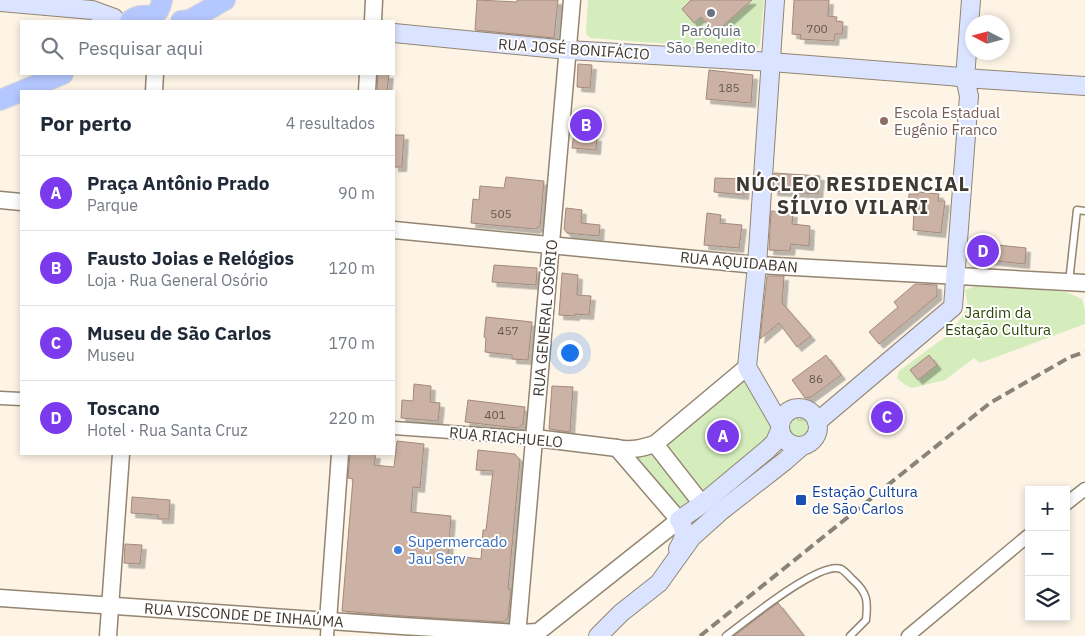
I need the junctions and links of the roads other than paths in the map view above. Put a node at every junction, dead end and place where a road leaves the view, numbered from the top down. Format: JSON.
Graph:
{"nodes":[{"id":1,"x":162,"y":0,"type":"edge"},
{"id":2,"x":225,"y":0,"type":"edge"},
{"id":3,"x":374,"y":0,"type":"edge"},
{"id":4,"x":572,"y":0,"type":"edge"},
{"id":5,"x":775,"y":0,"type":"edge"},
{"id":6,"x":972,"y":0,"type":"edge"},
{"id":7,"x":0,"y":2,"type":"edge"},
{"id":8,"x":115,"y":20,"type":"edge"},
{"id":9,"x":131,"y":20,"type":"edge"},
{"id":10,"x":187,"y":20,"type":"edge"},
{"id":11,"x":373,"y":20,"type":"edge"},
{"id":12,"x":395,"y":34,"type":"edge"},
{"id":13,"x":568,"y":50,"type":"junction"},
{"id":14,"x":770,"y":62,"type":"junction"},
{"id":15,"x":61,"y":75,"type":"edge"},
{"id":16,"x":155,"y":75,"type":"edge"},
{"id":17,"x":368,"y":75,"type":"edge"},
{"id":18,"x":964,"y":78,"type":"junction"},
{"id":19,"x":1085,"y":86,"type":"edge"},
{"id":20,"x":24,"y":90,"type":"edge"},
{"id":21,"x":154,"y":90,"type":"edge"},
{"id":22,"x":367,"y":90,"type":"edge"},
{"id":23,"x":20,"y":92,"type":"edge"},
{"id":24,"x":0,"y":100,"type":"edge"},
{"id":25,"x":0,"y":200,"type":"edge"},
{"id":26,"x":20,"y":202,"type":"edge"},
{"id":27,"x":1085,"y":211,"type":"edge"},
{"id":28,"x":395,"y":230,"type":"edge"},
{"id":29,"x":551,"y":245,"type":"junction"},
{"id":30,"x":757,"y":265,"type":"junction"},
{"id":31,"x":955,"y":276,"type":"junction"},
{"id":32,"x":1077,"y":282,"type":"edge"},
{"id":33,"x":747,"y":367,"type":"junction"},
{"id":34,"x":0,"y":398,"type":"edge"},
{"id":35,"x":20,"y":399,"type":"edge"},
{"id":36,"x":818,"y":422,"type":"junction"},
{"id":37,"x":780,"y":427,"type":"junction"},
{"id":38,"x":395,"y":428,"type":"edge"},
{"id":39,"x":535,"y":438,"type":"junction"},
{"id":40,"x":655,"y":444,"type":"junction"},
{"id":41,"x":802,"y":446,"type":"junction"},
{"id":42,"x":617,"y":448,"type":"junction"},
{"id":43,"x":121,"y":455,"type":"edge"},
{"id":44,"x":340,"y":455,"type":"edge"},
{"id":45,"x":1085,"y":488,"type":"edge"},
{"id":46,"x":1070,"y":501,"type":"edge"},
{"id":47,"x":702,"y":504,"type":"junction"},
{"id":48,"x":679,"y":520,"type":"junction"},
{"id":49,"x":1025,"y":538,"type":"edge"},
{"id":50,"x":664,"y":577,"type":"junction"},
{"id":51,"x":0,"y":598,"type":"edge"},
{"id":52,"x":111,"y":606,"type":"junction"},
{"id":53,"x":328,"y":628,"type":"edge"},
{"id":54,"x":915,"y":633,"type":"edge"},
{"id":55,"x":517,"y":634,"type":"edge"},
{"id":56,"x":108,"y":636,"type":"edge"},
{"id":57,"x":598,"y":636,"type":"edge"},
{"id":58,"x":726,"y":636,"type":"edge"},
{"id":59,"x":850,"y":636,"type":"edge"}],
"edges":[{"from":1,"to":9,"type":"main road"},
{"from":2,"to":10,"type":"main road"},
{"from":3,"to":11,"type":"street"},
{"from":4,"to":13,"type":"street","name":"RUA GENERAL OSÓRIO"},
{"from":5,"to":14,"type":"main road"},
{"from":6,"to":18,"type":"main road"},
{"from":7,"to":8,"type":"main road"},
{"from":12,"to":13,"type":"main road","name":"RUA JOSÉ BONIFÁCIO"},
{"from":13,"to":14,"type":"main road","name":"RUA JOSÉ BONIFÁCIO"},
{"from":13,"to":29,"type":"street","name":"RUA GENERAL OSÓRIO"},
{"from":14,"to":18,"type":"main road","name":"RUA JOSÉ BONIFÁCIO"},
{"from":14,"to":30,"type":"main road"},
{"from":15,"to":20,"type":"main road"},
{"from":16,"to":21,"type":"street"},
{"from":17,"to":22,"type":"street"},
{"from":18,"to":19,"type":"main road","name":"RUA JOSÉ BONIFÁCIO"},
{"from":18,"to":31,"type":"main road"},
{"from":23,"to":24,"type":"main road"},
{"from":25,"to":26,"type":"street"},
{"from":27,"to":32,"type":"lane"},
{"from":28,"to":29,"type":"street","name":"RUA AQUIDABAN"},
{"from":29,"to":30,"type":"street","name":"RUA AQUIDABAN"},
{"from":29,"to":39,"type":"street","name":"RUA GENERAL OSÓRIO"},
{"from":30,"to":31,"type":"street","name":"RUA AQUIDABAN"},
{"from":30,"to":33,"type":"main road"},
{"from":31,"to":32,"type":"street","name":"RUA AQUIDABAN"},
{"from":31,"to":36,"type":"main road"},
{"from":33,"to":37,"type":"main road"},
{"from":33,"to":40,"type":"street"},
{"from":34,"to":35,"type":"street"},
{"from":36,"to":37,"type":"main road"},
{"from":36,"to":41,"type":"main road"},
{"from":37,"to":41,"type":"main road"},
{"from":37,"to":47,"type":"main road"},
{"from":38,"to":39,"type":"street","name":"RUA RIACHUELO"},
{"from":39,"to":42,"type":"street","name":"RUA RIACHUELO"},
{"from":39,"to":55,"type":"street","name":"RUA GENERAL OSÓRIO"},
{"from":40,"to":42,"type":"street","name":"RUA RIACHUELO"},
{"from":40,"to":47,"type":"street"},
{"from":41,"to":50,"type":"main road"},
{"from":42,"to":48,"type":"street"},
{"from":43,"to":52,"type":"street"},
{"from":44,"to":53,"type":"street"},
{"from":45,"to":46,"type":"street"},
{"from":47,"to":48,"type":"main road"},
{"from":48,"to":50,"type":"main road"},
{"from":48,"to":55,"type":"street","name":"RUA VISCONDE DE INHAÚMA"},
{"from":49,"to":54,"type":"street"},
{"from":50,"to":57,"type":"main road"},
{"from":51,"to":52,"type":"street","name":"RUA VISCONDE DE INHAÚMA"},
{"from":52,"to":53,"type":"street","name":"RUA VISCONDE DE INHAÚMA"},
{"from":52,"to":56,"type":"street"},
{"from":53,"to":55,"type":"street","name":"RUA VISCONDE DE INHAÚMA"},
{"from":58,"to":59,"type":"lane"}]}
